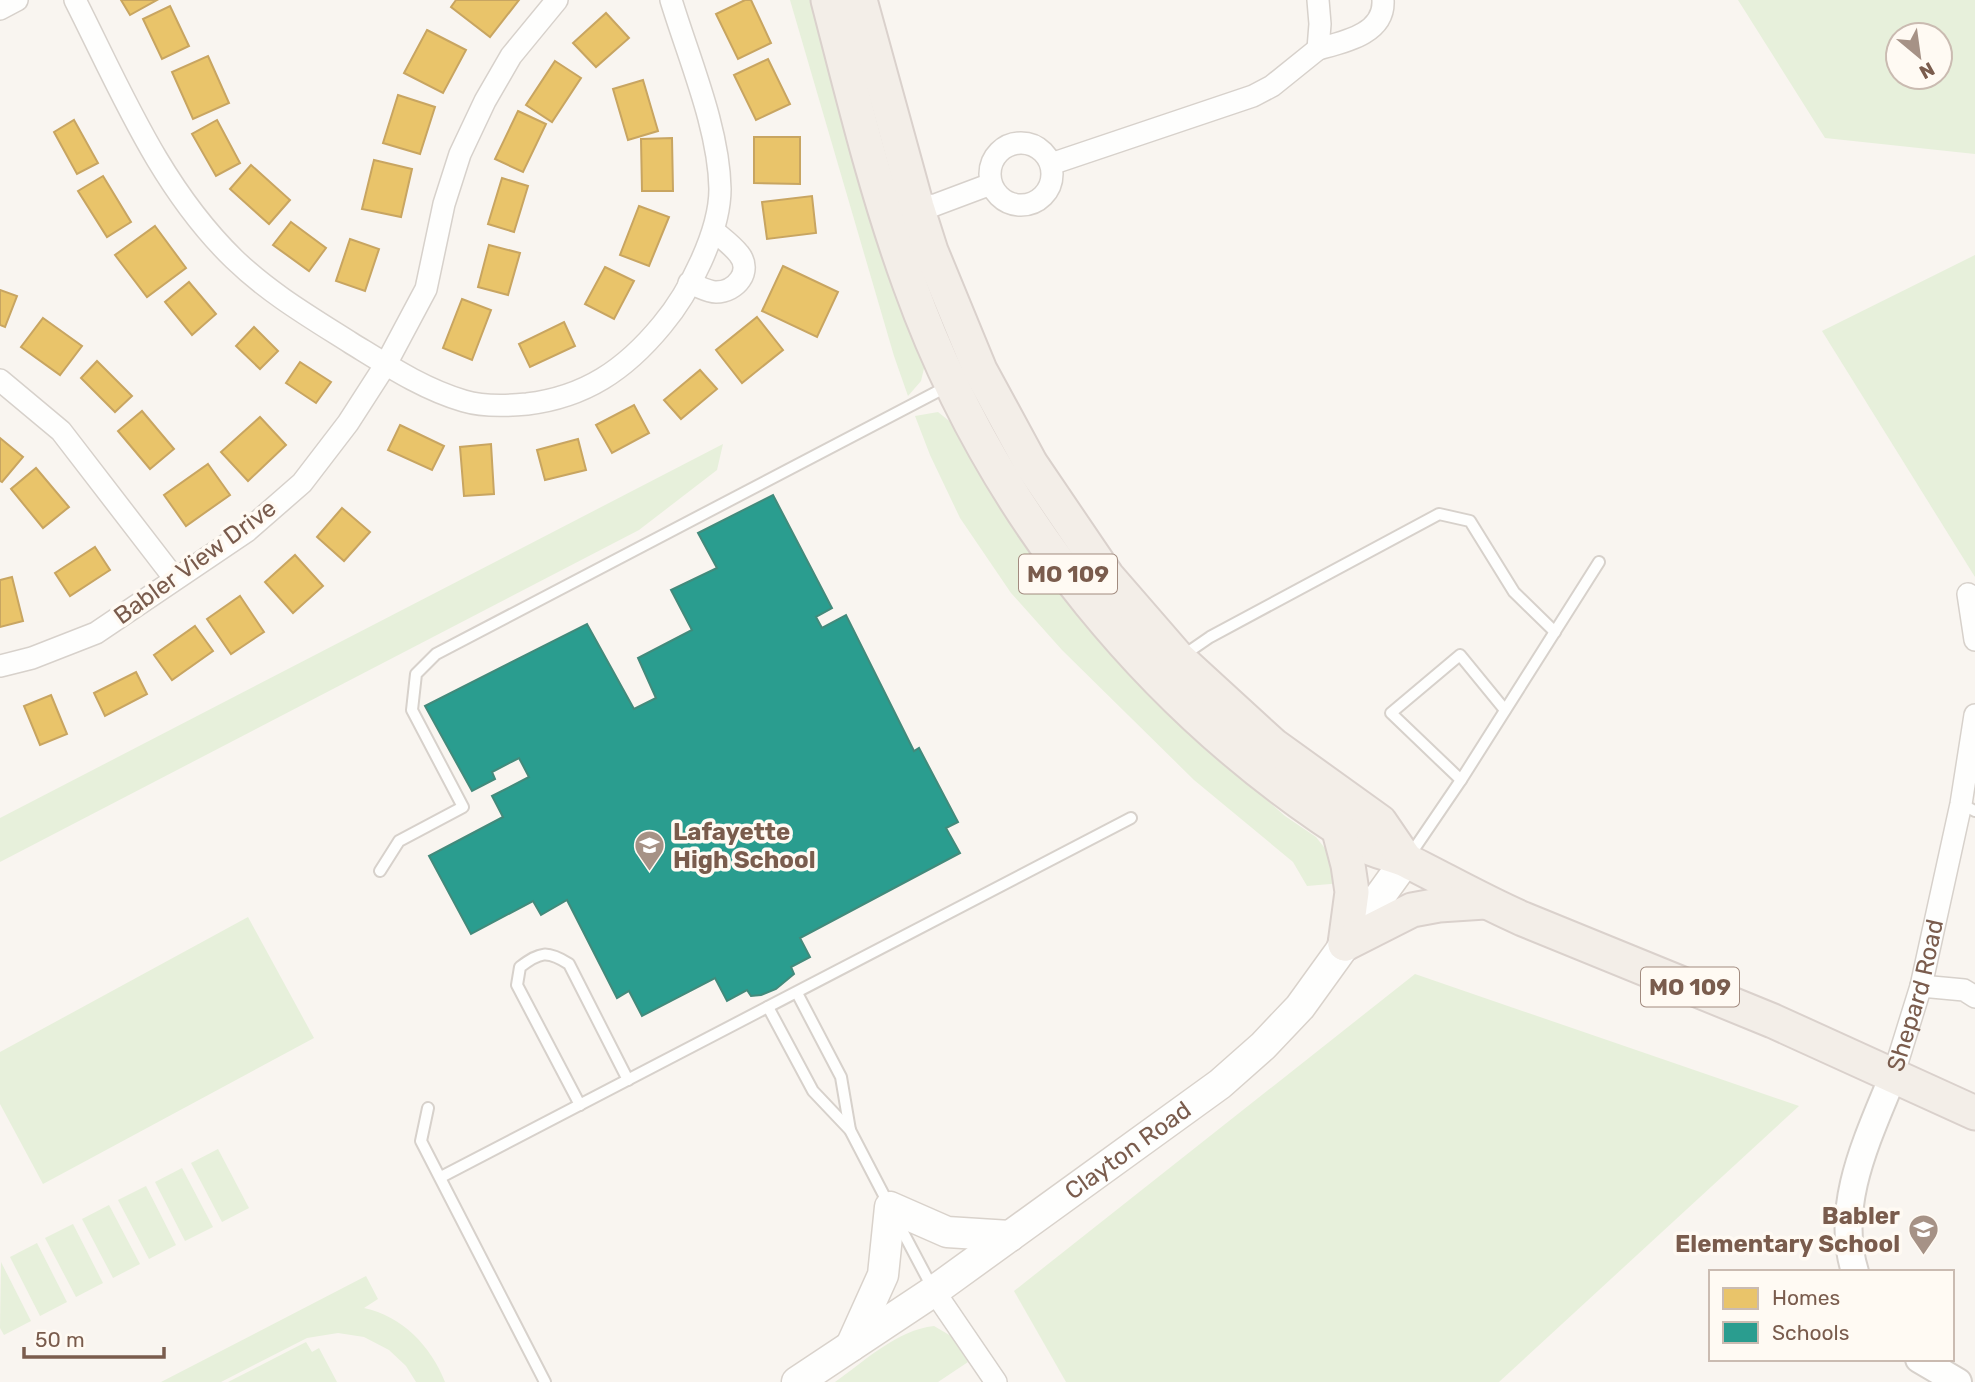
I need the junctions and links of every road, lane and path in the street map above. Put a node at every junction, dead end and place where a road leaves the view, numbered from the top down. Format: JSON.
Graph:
{"nodes":[{"id":1,"x":17,"y":0,"type":"edge"},
{"id":2,"x":75,"y":0,"type":"edge"},
{"id":3,"x":557,"y":0,"type":"edge"},
{"id":4,"x":671,"y":0,"type":"edge"},
{"id":5,"x":828,"y":0,"type":"edge"},
{"id":6,"x":860,"y":0,"type":"edge"},
{"id":7,"x":1318,"y":0,"type":"edge"},
{"id":8,"x":1383,"y":0,"type":"edge"},
{"id":9,"x":0,"y":9,"type":"edge"},
{"id":10,"x":1318,"y":49,"type":"junction"},
{"id":11,"x":1051,"y":164,"type":"junction"},
{"id":12,"x":874,"y":173,"type":"junction"},
{"id":13,"x":991,"y":184,"type":"junction"},
{"id":14,"x":917,"y":207,"type":"junction"},
{"id":15,"x":714,"y":231,"type":"junction"},
{"id":16,"x":690,"y":284,"type":"junction"},
{"id":17,"x":386,"y":364,"type":"junction"},
{"id":18,"x":966,"y":377,"type":"junction"},
{"id":19,"x":0,"y":380,"type":"edge"},
{"id":20,"x":1599,"y":562,"type":"dead end"},
{"id":21,"x":175,"y":579,"type":"junction"},
{"id":22,"x":1968,"y":594,"type":"dead end"},
{"id":23,"x":1974,"y":631,"type":"edge"},
{"id":24,"x":1555,"y":632,"type":"junction"},
{"id":25,"x":1179,"y":659,"type":"junction"},
{"id":26,"x":0,"y":666,"type":"edge"},
{"id":27,"x":1505,"y":710,"type":"junction"},
{"id":28,"x":1975,"y":715,"type":"edge"},
{"id":29,"x":1461,"y":780,"type":"junction"},
{"id":30,"x":1968,"y":808,"type":"edge"},
{"id":31,"x":1131,"y":818,"type":"dead end"},
{"id":32,"x":1338,"y":827,"type":"junction"},
{"id":33,"x":1406,"y":860,"type":"junction"},
{"id":34,"x":380,"y":871,"type":"dead end"},
{"id":35,"x":1485,"y":902,"type":"junction"},
{"id":36,"x":1345,"y":944,"type":"junction"},
{"id":37,"x":1921,"y":986,"type":"junction"},
{"id":38,"x":796,"y":993,"type":"junction"},
{"id":39,"x":1975,"y":997,"type":"edge"},
{"id":40,"x":768,"y":1007,"type":"junction"},
{"id":41,"x":1893,"y":1076,"type":"junction"},
{"id":42,"x":628,"y":1080,"type":"junction"},
{"id":43,"x":580,"y":1105,"type":"junction"},
{"id":44,"x":428,"y":1108,"type":"dead end"},
{"id":45,"x":1975,"y":1113,"type":"edge"},
{"id":46,"x":850,"y":1130,"type":"junction"},
{"id":47,"x":441,"y":1177,"type":"junction"},
{"id":48,"x":890,"y":1207,"type":"junction"},
{"id":49,"x":1010,"y":1236,"type":"junction"},
{"id":50,"x":1855,"y":1270,"type":"edge"},
{"id":51,"x":934,"y":1291,"type":"junction"},
{"id":52,"x":850,"y":1347,"type":"junction"},
{"id":53,"x":1922,"y":1361,"type":"edge"},
{"id":54,"x":545,"y":1382,"type":"edge"},
{"id":55,"x":797,"y":1382,"type":"edge"},
{"id":56,"x":996,"y":1382,"type":"edge"},
{"id":57,"x":1958,"y":1382,"type":"edge"}],
"edges":[{"from":1,"to":9,"type":"street"},
{"from":2,"to":17,"type":"street"},
{"from":3,"to":17,"type":"street","name":"Babler View Drive"},
{"from":4,"to":15,"type":"street"},
{"from":5,"to":12,"type":"main road","number":"MO 109"},
{"from":6,"to":14,"type":"main road","number":"MO 109"},
{"from":7,"to":10,"type":"street"},
{"from":8,"to":10,"type":"street"},
{"from":10,"to":11,"type":"street"},
{"from":11,"to":13,"type":"street"},
{"from":11,"to":13,"type":"street"},
{"from":12,"to":14,"type":"main road"},
{"from":12,"to":18,"type":"main road","number":"MO 109"},
{"from":13,"to":14,"type":"street"},
{"from":14,"to":18,"type":"main road","number":"MO 109"},
{"from":15,"to":16,"type":"street"},
{"from":15,"to":16,"type":"street"},
{"from":16,"to":17,"type":"street"},
{"from":17,"to":21,"type":"street","name":"Babler View Drive"},
{"from":18,"to":25,"type":"main road","number":"MO 109"},
{"from":18,"to":32,"type":"main road","number":"MO 109"},
{"from":18,"to":34,"type":"lane"},
{"from":19,"to":21,"type":"street"},
{"from":20,"to":24,"type":"lane"},
{"from":21,"to":26,"type":"street","name":"Babler View Drive"},
{"from":22,"to":23,"type":"street"},
{"from":24,"to":25,"type":"lane"},
{"from":24,"to":27,"type":"lane"},
{"from":25,"to":33,"type":"main road","number":"MO 109"},
{"from":27,"to":29,"type":"lane"},
{"from":27,"to":29,"type":"lane"},
{"from":28,"to":30,"type":"street","name":"Shepard Road"},
{"from":29,"to":33,"type":"lane"},
{"from":30,"to":37,"type":"street","name":"Shepard Road"},
{"from":31,"to":38,"type":"lane"},
{"from":32,"to":33,"type":"main road","number":"MO 109"},
{"from":32,"to":36,"type":"main road"},
{"from":33,"to":35,"type":"main road","number":"MO 109"},
{"from":33,"to":36,"type":"main road","name":"Clayton Road"},
{"from":35,"to":36,"type":"main road"},
{"from":35,"to":41,"type":"main road","number":"MO 109"},
{"from":36,"to":49,"type":"main road","name":"Clayton Road"},
{"from":37,"to":39,"type":"street"},
{"from":37,"to":41,"type":"street","name":"Shepard Road"},
{"from":38,"to":40,"type":"lane"},
{"from":38,"to":46,"type":"lane"},
{"from":40,"to":42,"type":"lane"},
{"from":40,"to":46,"type":"lane"},
{"from":41,"to":45,"type":"main road","number":"MO 109"},
{"from":41,"to":50,"type":"street","name":"Shepard Road"},
{"from":42,"to":43,"type":"lane"},
{"from":42,"to":43,"type":"lane"},
{"from":43,"to":47,"type":"lane"},
{"from":44,"to":47,"type":"lane"},
{"from":46,"to":48,"type":"lane"},
{"from":47,"to":54,"type":"lane"},
{"from":48,"to":49,"type":"main road"},
{"from":48,"to":51,"type":"lane"},
{"from":48,"to":52,"type":"main road"},
{"from":49,"to":51,"type":"main road","name":"Clayton Road"},
{"from":51,"to":52,"type":"main road","name":"Clayton Road"},
{"from":51,"to":56,"type":"street"},
{"from":52,"to":55,"type":"main road","name":"Clayton Road"},
{"from":53,"to":57,"type":"street"}]}
